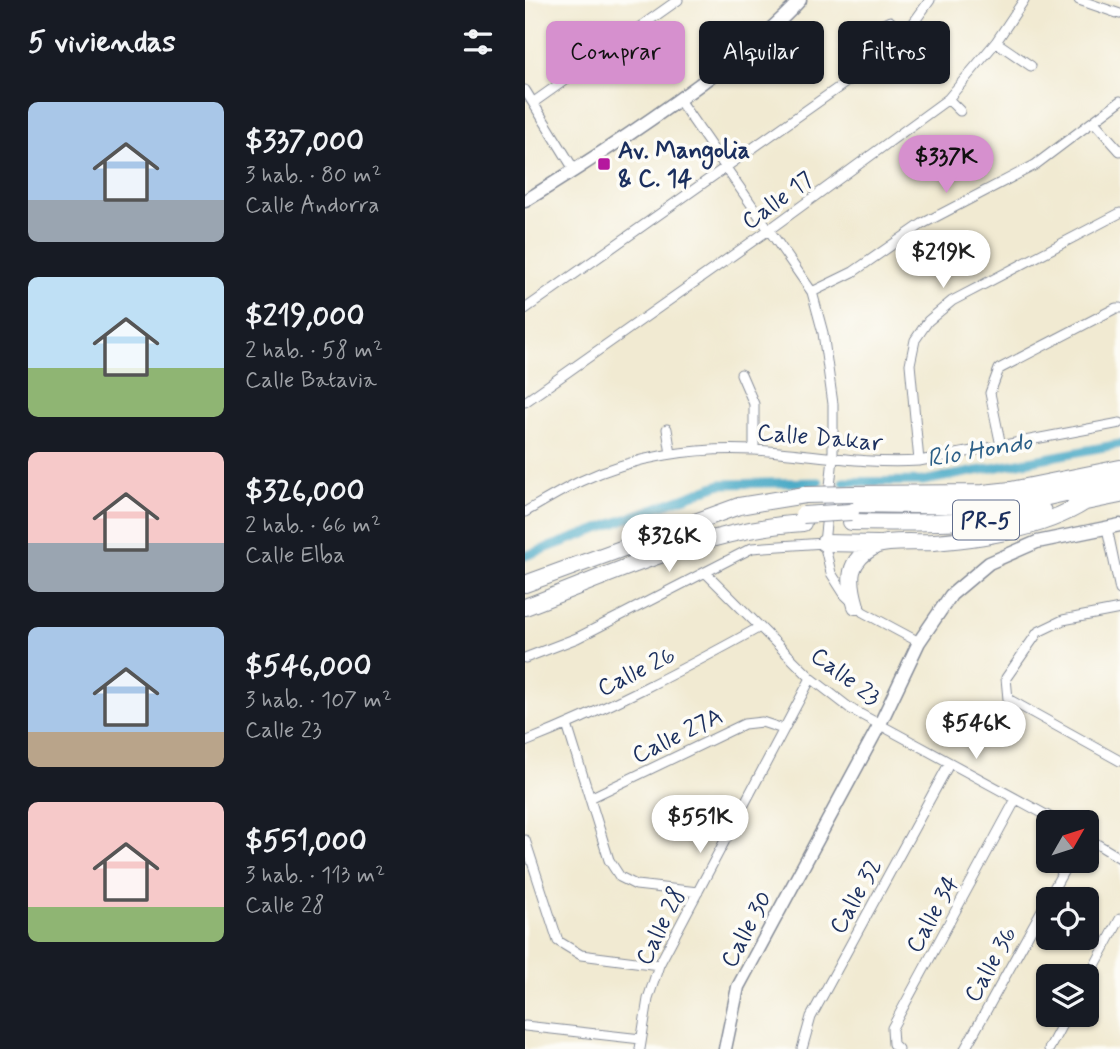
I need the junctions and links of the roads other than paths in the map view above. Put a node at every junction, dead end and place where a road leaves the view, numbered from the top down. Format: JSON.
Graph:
{"nodes":[{"id":1,"x":678,"y":0,"type":"edge"},
{"id":2,"x":800,"y":0,"type":"edge"},
{"id":3,"x":930,"y":0,"type":"edge"},
{"id":4,"x":1024,"y":0,"type":"edge"},
{"id":5,"x":1079,"y":0,"type":"edge"},
{"id":6,"x":1120,"y":15,"type":"edge"},
{"id":7,"x":915,"y":21,"type":"edge"},
{"id":8,"x":996,"y":42,"type":"junction"},
{"id":9,"x":1031,"y":66,"type":"dead end"},
{"id":10,"x":841,"y":84,"type":"edge"},
{"id":11,"x":525,"y":90,"type":"edge"},
{"id":12,"x":948,"y":99,"type":"junction"},
{"id":13,"x":679,"y":100,"type":"junction"},
{"id":14,"x":1120,"y":101,"type":"edge"},
{"id":15,"x":534,"y":102,"type":"junction"},
{"id":16,"x":960,"y":111,"type":"dead end"},
{"id":17,"x":1094,"y":122,"type":"junction"},
{"id":18,"x":1120,"y":151,"type":"edge"},
{"id":19,"x":726,"y":167,"type":"junction"},
{"id":20,"x":575,"y":171,"type":"junction"},
{"id":21,"x":525,"y":201,"type":"edge"},
{"id":22,"x":1120,"y":213,"type":"edge"},
{"id":23,"x":770,"y":229,"type":"junction"},
{"id":24,"x":812,"y":292,"type":"junction"},
{"id":25,"x":1120,"y":308,"type":"edge"},
{"id":26,"x":525,"y":309,"type":"edge"},
{"id":27,"x":741,"y":374,"type":"dead end"},
{"id":28,"x":525,"y":402,"type":"edge"},
{"id":29,"x":1120,"y":423,"type":"edge"},
{"id":30,"x":667,"y":429,"type":"dead end"},
{"id":31,"x":1001,"y":446,"type":"junction"},
{"id":32,"x":754,"y":450,"type":"junction"},
{"id":33,"x":671,"y":454,"type":"junction"},
{"id":34,"x":833,"y":458,"type":"junction"},
{"id":35,"x":919,"y":461,"type":"junction"},
{"id":36,"x":1120,"y":468,"type":"edge"},
{"id":37,"x":1120,"y":481,"type":"edge"},
{"id":38,"x":1120,"y":488,"type":"edge"},
{"id":39,"x":1120,"y":495,"type":"edge"},
{"id":40,"x":1085,"y":502,"type":"junction"},
{"id":41,"x":851,"y":508,"type":"junction"},
{"id":42,"x":803,"y":509,"type":"junction"},
{"id":43,"x":525,"y":512,"type":"edge"},
{"id":44,"x":1114,"y":526,"type":"edge"},
{"id":45,"x":824,"y":543,"type":"junction"},
{"id":46,"x":878,"y":544,"type":"junction"},
{"id":47,"x":705,"y":572,"type":"junction"},
{"id":48,"x":525,"y":584,"type":"edge"},
{"id":49,"x":1120,"y":590,"type":"edge"},
{"id":50,"x":856,"y":606,"type":"junction"},
{"id":51,"x":525,"y":607,"type":"edge"},
{"id":52,"x":1120,"y":609,"type":"edge"},
{"id":53,"x":761,"y":627,"type":"junction"},
{"id":54,"x":919,"y":642,"type":"junction"},
{"id":55,"x":525,"y":658,"type":"edge"},
{"id":56,"x":811,"y":678,"type":"junction"},
{"id":57,"x":880,"y":724,"type":"junction"},
{"id":58,"x":567,"y":725,"type":"junction"},
{"id":59,"x":783,"y":729,"type":"junction"},
{"id":60,"x":525,"y":742,"type":"edge"},
{"id":61,"x":1120,"y":761,"type":"edge"},
{"id":62,"x":949,"y":764,"type":"junction"},
{"id":63,"x":590,"y":798,"type":"junction"},
{"id":64,"x":1016,"y":799,"type":"junction"},
{"id":65,"x":1037,"y":810,"type":"edge"},
{"id":66,"x":525,"y":840,"type":"edge"},
{"id":67,"x":1099,"y":845,"type":"edge"},
{"id":68,"x":1120,"y":858,"type":"edge"},
{"id":69,"x":1062,"y":873,"type":"edge"},
{"id":70,"x":698,"y":892,"type":"junction"},
{"id":71,"x":1120,"y":919,"type":"edge"},
{"id":72,"x":1096,"y":964,"type":"edge"},
{"id":73,"x":659,"y":965,"type":"junction"},
{"id":74,"x":525,"y":1026,"type":"edge"},
{"id":75,"x":1061,"y":1027,"type":"edge"},
{"id":76,"x":641,"y":1044,"type":"edge"},
{"id":77,"x":725,"y":1049,"type":"edge"},
{"id":78,"x":802,"y":1049,"type":"edge"},
{"id":79,"x":898,"y":1049,"type":"edge"},
{"id":80,"x":965,"y":1049,"type":"edge"},
{"id":81,"x":1049,"y":1049,"type":"edge"}],
"edges":[{"from":1,"to":15,"type":"street"},
{"from":2,"to":13,"type":"street"},
{"from":3,"to":7,"type":"street"},
{"from":4,"to":8,"type":"street","name":"Calle 17"},
{"from":5,"to":6,"type":"street"},
{"from":8,"to":9,"type":"street"},
{"from":8,"to":12,"type":"street","name":"Calle 17"},
{"from":10,"to":19,"type":"street"},
{"from":11,"to":15,"type":"street"},
{"from":12,"to":16,"type":"street"},
{"from":12,"to":23,"type":"street","name":"Calle 17"},
{"from":13,"to":19,"type":"street"},
{"from":13,"to":20,"type":"street"},
{"from":14,"to":17,"type":"street"},
{"from":15,"to":20,"type":"street"},
{"from":17,"to":18,"type":"street"},
{"from":17,"to":24,"type":"street"},
{"from":19,"to":23,"type":"street"},
{"from":19,"to":26,"type":"street"},
{"from":20,"to":21,"type":"street"},
{"from":22,"to":35,"type":"street"},
{"from":23,"to":24,"type":"street"},
{"from":23,"to":28,"type":"street","name":"Calle 17"},
{"from":24,"to":34,"type":"street"},
{"from":25,"to":31,"type":"street"},
{"from":27,"to":32,"type":"street"},
{"from":29,"to":31,"type":"street","name":"Calle Dakar"},
{"from":30,"to":33,"type":"street"},
{"from":31,"to":35,"type":"street","name":"Calle Dakar"},
{"from":32,"to":33,"type":"street","name":"Calle Dakar"},
{"from":32,"to":34,"type":"street","name":"Calle Dakar"},
{"from":33,"to":43,"type":"street","name":"Calle Dakar"},
{"from":34,"to":35,"type":"street","name":"Calle Dakar"},
{"from":34,"to":45,"type":"street"},
{"from":36,"to":41,"type":"highway","number":"PR-5"},
{"from":37,"to":41,"type":"highway"},
{"from":38,"to":41,"type":"highway"},
{"from":39,"to":40,"type":"highway","number":"PR-5"},
{"from":40,"to":41,"type":"highway","number":"PR-5"},
{"from":40,"to":46,"type":"highway"},
{"from":41,"to":42,"type":"highway","number":"PR-5","bridge":true},
{"from":41,"to":42,"type":"highway","number":"PR-5"},
{"from":42,"to":48,"type":"highway","number":"PR-5"},
{"from":42,"to":51,"type":"highway","number":"PR-5"},
{"from":44,"to":49,"type":"street"},
{"from":44,"to":54,"type":"street","name":"Calle 30"},
{"from":45,"to":46,"type":"highway"},
{"from":45,"to":47,"type":"street"},
{"from":45,"to":50,"type":"street"},
{"from":46,"to":50,"type":"highway"},
{"from":47,"to":53,"type":"street","name":"Calle 23"},
{"from":47,"to":55,"type":"street"},
{"from":50,"to":54,"type":"street"},
{"from":52,"to":61,"type":"street"},
{"from":53,"to":56,"type":"street","name":"Calle 23"},
{"from":53,"to":58,"type":"street","name":"Calle 26"},
{"from":54,"to":57,"type":"street","name":"Calle 30"},
{"from":56,"to":57,"type":"street","name":"Calle 23"},
{"from":56,"to":59,"type":"street","name":"Calle 28"},
{"from":57,"to":62,"type":"street","name":"Calle 23"},
{"from":57,"to":77,"type":"street","name":"Calle 30"},
{"from":58,"to":60,"type":"street","name":"Calle 26"},
{"from":58,"to":63,"type":"street"},
{"from":59,"to":63,"type":"street","name":"Calle 27A"},
{"from":59,"to":70,"type":"street","name":"Calle 28"},
{"from":62,"to":64,"type":"street","name":"Calle 23"},
{"from":62,"to":78,"type":"street","name":"Calle 32"},
{"from":63,"to":70,"type":"street"},
{"from":64,"to":65,"type":"street","name":"Calle 23"},
{"from":64,"to":79,"type":"street","name":"Calle 34"},
{"from":66,"to":73,"type":"street"},
{"from":67,"to":68,"type":"street"},
{"from":69,"to":80,"type":"street","name":"Calle 36"},
{"from":70,"to":73,"type":"street","name":"Calle 28"},
{"from":71,"to":72,"type":"street"},
{"from":73,"to":76,"type":"street","name":"Calle 28"},
{"from":74,"to":76,"type":"street"},
{"from":75,"to":81,"type":"street"}]}
